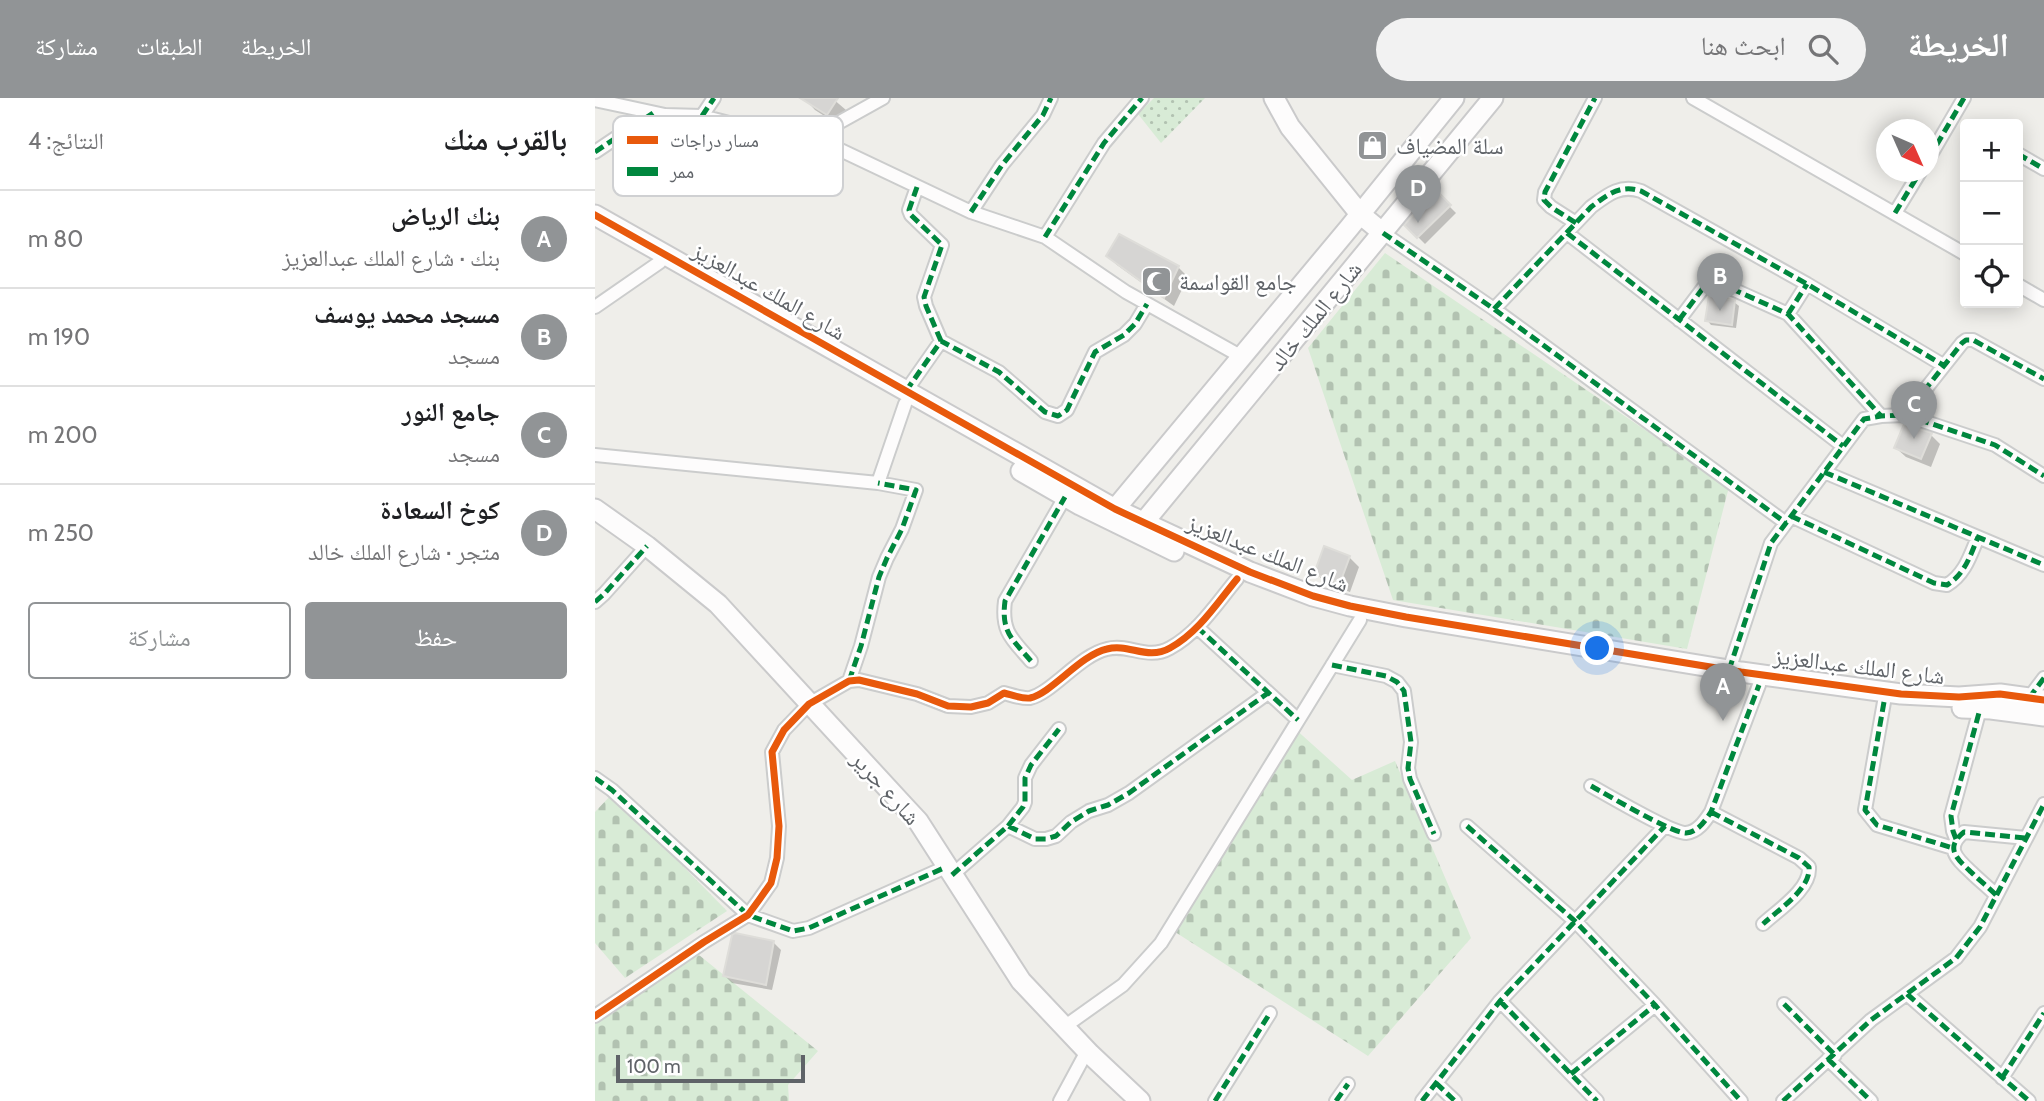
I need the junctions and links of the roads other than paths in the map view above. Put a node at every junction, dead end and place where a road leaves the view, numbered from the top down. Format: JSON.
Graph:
{"nodes":[{"id":1,"x":714,"y":98,"type":"edge"},
{"id":2,"x":883,"y":98,"type":"edge"},
{"id":3,"x":1051,"y":98,"type":"edge"},
{"id":4,"x":1142,"y":98,"type":"edge"},
{"id":5,"x":1274,"y":98,"type":"edge"},
{"id":6,"x":1454,"y":98,"type":"edge"},
{"id":7,"x":1493,"y":98,"type":"edge"},
{"id":8,"x":1595,"y":98,"type":"edge"},
{"id":9,"x":1693,"y":98,"type":"edge"},
{"id":10,"x":1964,"y":98,"type":"edge"},
{"id":11,"x":595,"y":100,"type":"edge"},
{"id":12,"x":653,"y":113,"type":"junction"},
{"id":13,"x":649,"y":116,"type":"edge"},
{"id":14,"x":702,"y":116,"type":"joint"},
{"id":15,"x":1953,"y":117,"type":"junction"},
{"id":16,"x":843,"y":120,"type":"edge"},
{"id":17,"x":1960,"y":121,"type":"edge"},
{"id":18,"x":613,"y":140,"type":"edge"},
{"id":19,"x":1939,"y":141,"type":"edge"},
{"id":20,"x":843,"y":151,"type":"edge"},
{"id":21,"x":595,"y":152,"type":"edge"},
{"id":22,"x":2023,"y":157,"type":"edge"},
{"id":23,"x":2044,"y":169,"type":"edge"},
{"id":24,"x":1914,"y":182,"type":"edge"},
{"id":25,"x":917,"y":187,"type":"junction"},
{"id":26,"x":971,"y":212,"type":"junction"},
{"id":27,"x":1895,"y":213,"type":"junction"},
{"id":28,"x":1360,"y":214,"type":"junction"},
{"id":29,"x":595,"y":215,"type":"edge"},
{"id":30,"x":595,"y":228,"type":"edge"},
{"id":31,"x":1571,"y":228,"type":"junction"},
{"id":32,"x":1383,"y":233,"type":"junction"},
{"id":33,"x":1045,"y":237,"type":"junction"},
{"id":34,"x":1960,"y":251,"type":"edge"},
{"id":35,"x":660,"y":262,"type":"junction"},
{"id":36,"x":1807,"y":284,"type":"junction"},
{"id":37,"x":2023,"y":288,"type":"edge"},
{"id":38,"x":2044,"y":300,"type":"edge"},
{"id":39,"x":1147,"y":304,"type":"junction"},
{"id":40,"x":595,"y":307,"type":"edge"},
{"id":41,"x":1495,"y":309,"type":"junction"},
{"id":42,"x":1788,"y":314,"type":"junction"},
{"id":43,"x":1679,"y":320,"type":"junction"},
{"id":44,"x":941,"y":341,"type":"junction"},
{"id":45,"x":1242,"y":357,"type":"junction"},
{"id":46,"x":1943,"y":365,"type":"junction"},
{"id":47,"x":2044,"y":379,"type":"edge"},
{"id":48,"x":906,"y":398,"type":"junction"},
{"id":49,"x":1905,"y":415,"type":"junction"},
{"id":50,"x":1881,"y":416,"type":"junction"},
{"id":51,"x":1843,"y":446,"type":"junction"},
{"id":52,"x":595,"y":455,"type":"edge"},
{"id":53,"x":1824,"y":472,"type":"junction"},
{"id":54,"x":2044,"y":475,"type":"edge"},
{"id":55,"x":878,"y":483,"type":"junction"},
{"id":56,"x":1065,"y":496,"type":"junction"},
{"id":57,"x":595,"y":509,"type":"edge"},
{"id":58,"x":1112,"y":514,"type":"junction"},
{"id":59,"x":1789,"y":520,"type":"junction"},
{"id":60,"x":1141,"y":528,"type":"junction"},
{"id":61,"x":1978,"y":537,"type":"junction"},
{"id":62,"x":647,"y":546,"type":"junction"},
{"id":63,"x":2044,"y":565,"type":"edge"},
{"id":64,"x":1237,"y":579,"type":"junction"},
{"id":65,"x":595,"y":602,"type":"edge"},
{"id":66,"x":1360,"y":620,"type":"junction"},
{"id":67,"x":1197,"y":627,"type":"junction"},
{"id":68,"x":1031,"y":661,"type":"dead end"},
{"id":69,"x":1332,"y":665,"type":"junction"},
{"id":70,"x":1729,"y":670,"type":"junction"},
{"id":71,"x":2044,"y":678,"type":"edge"},
{"id":72,"x":849,"y":681,"type":"junction"},
{"id":73,"x":1759,"y":685,"type":"junction"},
{"id":74,"x":1268,"y":693,"type":"junction"},
{"id":75,"x":2036,"y":699,"type":"edge"},
{"id":76,"x":1884,"y":702,"type":"junction"},
{"id":77,"x":809,"y":704,"type":"junction"},
{"id":78,"x":1980,"y":709,"type":"junction"},
{"id":79,"x":2044,"y":716,"type":"edge"},
{"id":80,"x":1298,"y":720,"type":"junction"},
{"id":81,"x":1059,"y":729,"type":"dead end"},
{"id":82,"x":595,"y":778,"type":"edge"},
{"id":83,"x":1591,"y":786,"type":"dead end"},
{"id":84,"x":2044,"y":804,"type":"edge"},
{"id":85,"x":1711,"y":812,"type":"junction"},
{"id":86,"x":1008,"y":825,"type":"junction"},
{"id":87,"x":1665,"y":825,"type":"junction"},
{"id":88,"x":1467,"y":826,"type":"dead end"},
{"id":89,"x":1434,"y":834,"type":"dead end"},
{"id":90,"x":2026,"y":838,"type":"junction"},
{"id":91,"x":1954,"y":843,"type":"junction"},
{"id":92,"x":949,"y":871,"type":"junction"},
{"id":93,"x":1996,"y":895,"type":"junction"},
{"id":94,"x":748,"y":915,"type":"junction"},
{"id":95,"x":1576,"y":922,"type":"junction"},
{"id":96,"x":1763,"y":924,"type":"dead end"},
{"id":97,"x":1907,"y":994,"type":"junction"},
{"id":98,"x":1500,"y":1001,"type":"junction"},
{"id":99,"x":1784,"y":1004,"type":"dead end"},
{"id":100,"x":1655,"y":1005,"type":"junction"},
{"id":101,"x":1270,"y":1013,"type":"dead end"},
{"id":102,"x":2044,"y":1013,"type":"edge"},
{"id":103,"x":595,"y":1016,"type":"edge"},
{"id":104,"x":1064,"y":1027,"type":"junction"},
{"id":105,"x":1087,"y":1051,"type":"junction"},
{"id":106,"x":1831,"y":1057,"type":"junction"},
{"id":107,"x":1571,"y":1074,"type":"junction"},
{"id":108,"x":2002,"y":1078,"type":"junction"},
{"id":109,"x":1436,"y":1083,"type":"junction"},
{"id":110,"x":1348,"y":1084,"type":"dead end"},
{"id":111,"x":1060,"y":1101,"type":"edge"},
{"id":112,"x":1140,"y":1101,"type":"edge"},
{"id":113,"x":1215,"y":1101,"type":"edge"},
{"id":114,"x":1336,"y":1101,"type":"edge"},
{"id":115,"x":1422,"y":1101,"type":"edge"},
{"id":116,"x":1455,"y":1101,"type":"edge"},
{"id":117,"x":1597,"y":1101,"type":"edge"},
{"id":118,"x":1741,"y":1101,"type":"edge"},
{"id":119,"x":1783,"y":1101,"type":"edge"},
{"id":120,"x":1871,"y":1101,"type":"edge"},
{"id":121,"x":2029,"y":1101,"type":"edge"}],
"edges":[{"from":1,"to":14,"type":"street"},
{"from":2,"to":16,"type":"street"},
{"from":3,"to":26,"type":"street"},
{"from":4,"to":33,"type":"street"},
{"from":5,"to":28,"type":"street"},
{"from":6,"to":28,"type":"street","name":"شارع الملك خالد"},
{"from":7,"to":32,"type":"street","name":"شارع الملك خالد"},
{"from":8,"to":31,"type":"street"},
{"from":9,"to":27,"type":"street"},
{"from":10,"to":15,"type":"street"},
{"from":11,"to":12,"type":"street"},
{"from":12,"to":13,"type":"street"},
{"from":12,"to":14,"type":"street"},
{"from":15,"to":17,"type":"street"},
{"from":15,"to":19,"type":"street"},
{"from":18,"to":21,"type":"street"},
{"from":20,"to":25,"type":"street"},
{"from":22,"to":23,"type":"street"},
{"from":24,"to":27,"type":"street"},
{"from":25,"to":26,"type":"street"},
{"from":25,"to":44,"type":"street"},
{"from":26,"to":33,"type":"street"},
{"from":27,"to":34,"type":"street"},
{"from":28,"to":32,"type":"street"},
{"from":28,"to":45,"type":"street","name":"شارع الملك خالد"},
{"from":29,"to":48,"type":"street","name":"شارع الملك عبدالعزيز"},
{"from":30,"to":35,"type":"street","name":"شارع الملك عبدالعزيز"},
{"from":31,"to":36,"type":"street"},
{"from":31,"to":41,"type":"street"},
{"from":31,"to":43,"type":"street"},
{"from":32,"to":41,"type":"street"},
{"from":32,"to":60,"type":"street","name":"شارع الملك خالد"},
{"from":33,"to":39,"type":"street"},
{"from":35,"to":40,"type":"street"},
{"from":35,"to":48,"type":"street","name":"شارع الملك عبدالعزيز"},
{"from":36,"to":42,"type":"street"},
{"from":36,"to":46,"type":"street"},
{"from":37,"to":38,"type":"street"},
{"from":39,"to":44,"type":"street"},
{"from":39,"to":45,"type":"street"},
{"from":41,"to":59,"type":"street"},
{"from":42,"to":43,"type":"street"},
{"from":42,"to":50,"type":"street"},
{"from":43,"to":51,"type":"street"},
{"from":44,"to":48,"type":"street"},
{"from":45,"to":58,"type":"street","name":"شارع الملك خالد"},
{"from":46,"to":47,"type":"street"},
{"from":46,"to":49,"type":"street"},
{"from":48,"to":55,"type":"street"},
{"from":48,"to":56,"type":"street","name":"شارع الملك عبدالعزيز"},
{"from":48,"to":58,"type":"street","name":"شارع الملك عبدالعزيز"},
{"from":49,"to":50,"type":"street"},
{"from":49,"to":54,"type":"street"},
{"from":50,"to":51,"type":"street"},
{"from":51,"to":53,"type":"street"},
{"from":52,"to":55,"type":"street"},
{"from":53,"to":59,"type":"street"},
{"from":53,"to":61,"type":"street"},
{"from":55,"to":72,"type":"street"},
{"from":56,"to":58,"type":"street","name":"شارع الملك عبدالعزيز"},
{"from":56,"to":68,"type":"street"},
{"from":57,"to":62,"type":"street","name":"شارع جرير"},
{"from":58,"to":60,"type":"street","name":"شارع الملك عبدالعزيز"},
{"from":59,"to":61,"type":"street"},
{"from":59,"to":70,"type":"street"},
{"from":60,"to":64,"type":"street","name":"شارع الملك عبدالعزيز"},
{"from":60,"to":70,"type":"street","name":"شارع الملك عبدالعزيز"},
{"from":61,"to":63,"type":"street"},
{"from":62,"to":65,"type":"street"},
{"from":62,"to":77,"type":"street","name":"شارع جرير"},
{"from":64,"to":66,"type":"street","name":"شارع الملك عبدالعزيز"},
{"from":64,"to":67,"type":"street"},
{"from":66,"to":69,"type":"street"},
{"from":66,"to":73,"type":"street","name":"شارع الملك عبدالعزيز"},
{"from":67,"to":72,"type":"street"},
{"from":67,"to":74,"type":"street"},
{"from":69,"to":80,"type":"street"},
{"from":69,"to":89,"type":"street"},
{"from":70,"to":75,"type":"street","name":"شارع الملك عبدالعزيز"},
{"from":71,"to":75,"type":"street"},
{"from":72,"to":77,"type":"street"},
{"from":73,"to":76,"type":"street","name":"شارع الملك عبدالعزيز"},
{"from":73,"to":85,"type":"street"},
{"from":74,"to":80,"type":"street"},
{"from":74,"to":86,"type":"street"},
{"from":76,"to":78,"type":"street","name":"شارع الملك عبدالعزيز"},
{"from":76,"to":91,"type":"street"},
{"from":77,"to":92,"type":"street","name":"شارع جرير"},
{"from":77,"to":94,"type":"street"},
{"from":78,"to":79,"type":"street","name":"شارع الملك عبدالعزيز"},
{"from":78,"to":91,"type":"street"},
{"from":80,"to":104,"type":"street"},
{"from":81,"to":86,"type":"street"},
{"from":82,"to":94,"type":"street"},
{"from":83,"to":87,"type":"street"},
{"from":84,"to":90,"type":"street"},
{"from":85,"to":87,"type":"street"},
{"from":85,"to":96,"type":"street"},
{"from":86,"to":92,"type":"street"},
{"from":87,"to":95,"type":"street"},
{"from":88,"to":95,"type":"street"},
{"from":90,"to":91,"type":"street"},
{"from":90,"to":93,"type":"street"},
{"from":91,"to":93,"type":"street"},
{"from":92,"to":94,"type":"street"},
{"from":92,"to":104,"type":"street","name":"شارع جرير"},
{"from":93,"to":97,"type":"street"},
{"from":94,"to":103,"type":"street"},
{"from":95,"to":98,"type":"street"},
{"from":95,"to":100,"type":"street"},
{"from":97,"to":106,"type":"street"},
{"from":97,"to":108,"type":"street"},
{"from":98,"to":107,"type":"street"},
{"from":98,"to":109,"type":"street"},
{"from":99,"to":106,"type":"street"},
{"from":100,"to":107,"type":"street"},
{"from":100,"to":118,"type":"street"},
{"from":101,"to":113,"type":"street"},
{"from":102,"to":108,"type":"street"},
{"from":104,"to":105,"type":"street","name":"شارع جرير"},
{"from":105,"to":111,"type":"street"},
{"from":105,"to":112,"type":"street","name":"شارع جرير"},
{"from":106,"to":119,"type":"street"},
{"from":106,"to":120,"type":"street"},
{"from":107,"to":117,"type":"street"},
{"from":108,"to":121,"type":"street"},
{"from":109,"to":115,"type":"street"},
{"from":109,"to":116,"type":"street"},
{"from":110,"to":114,"type":"street"}]}
